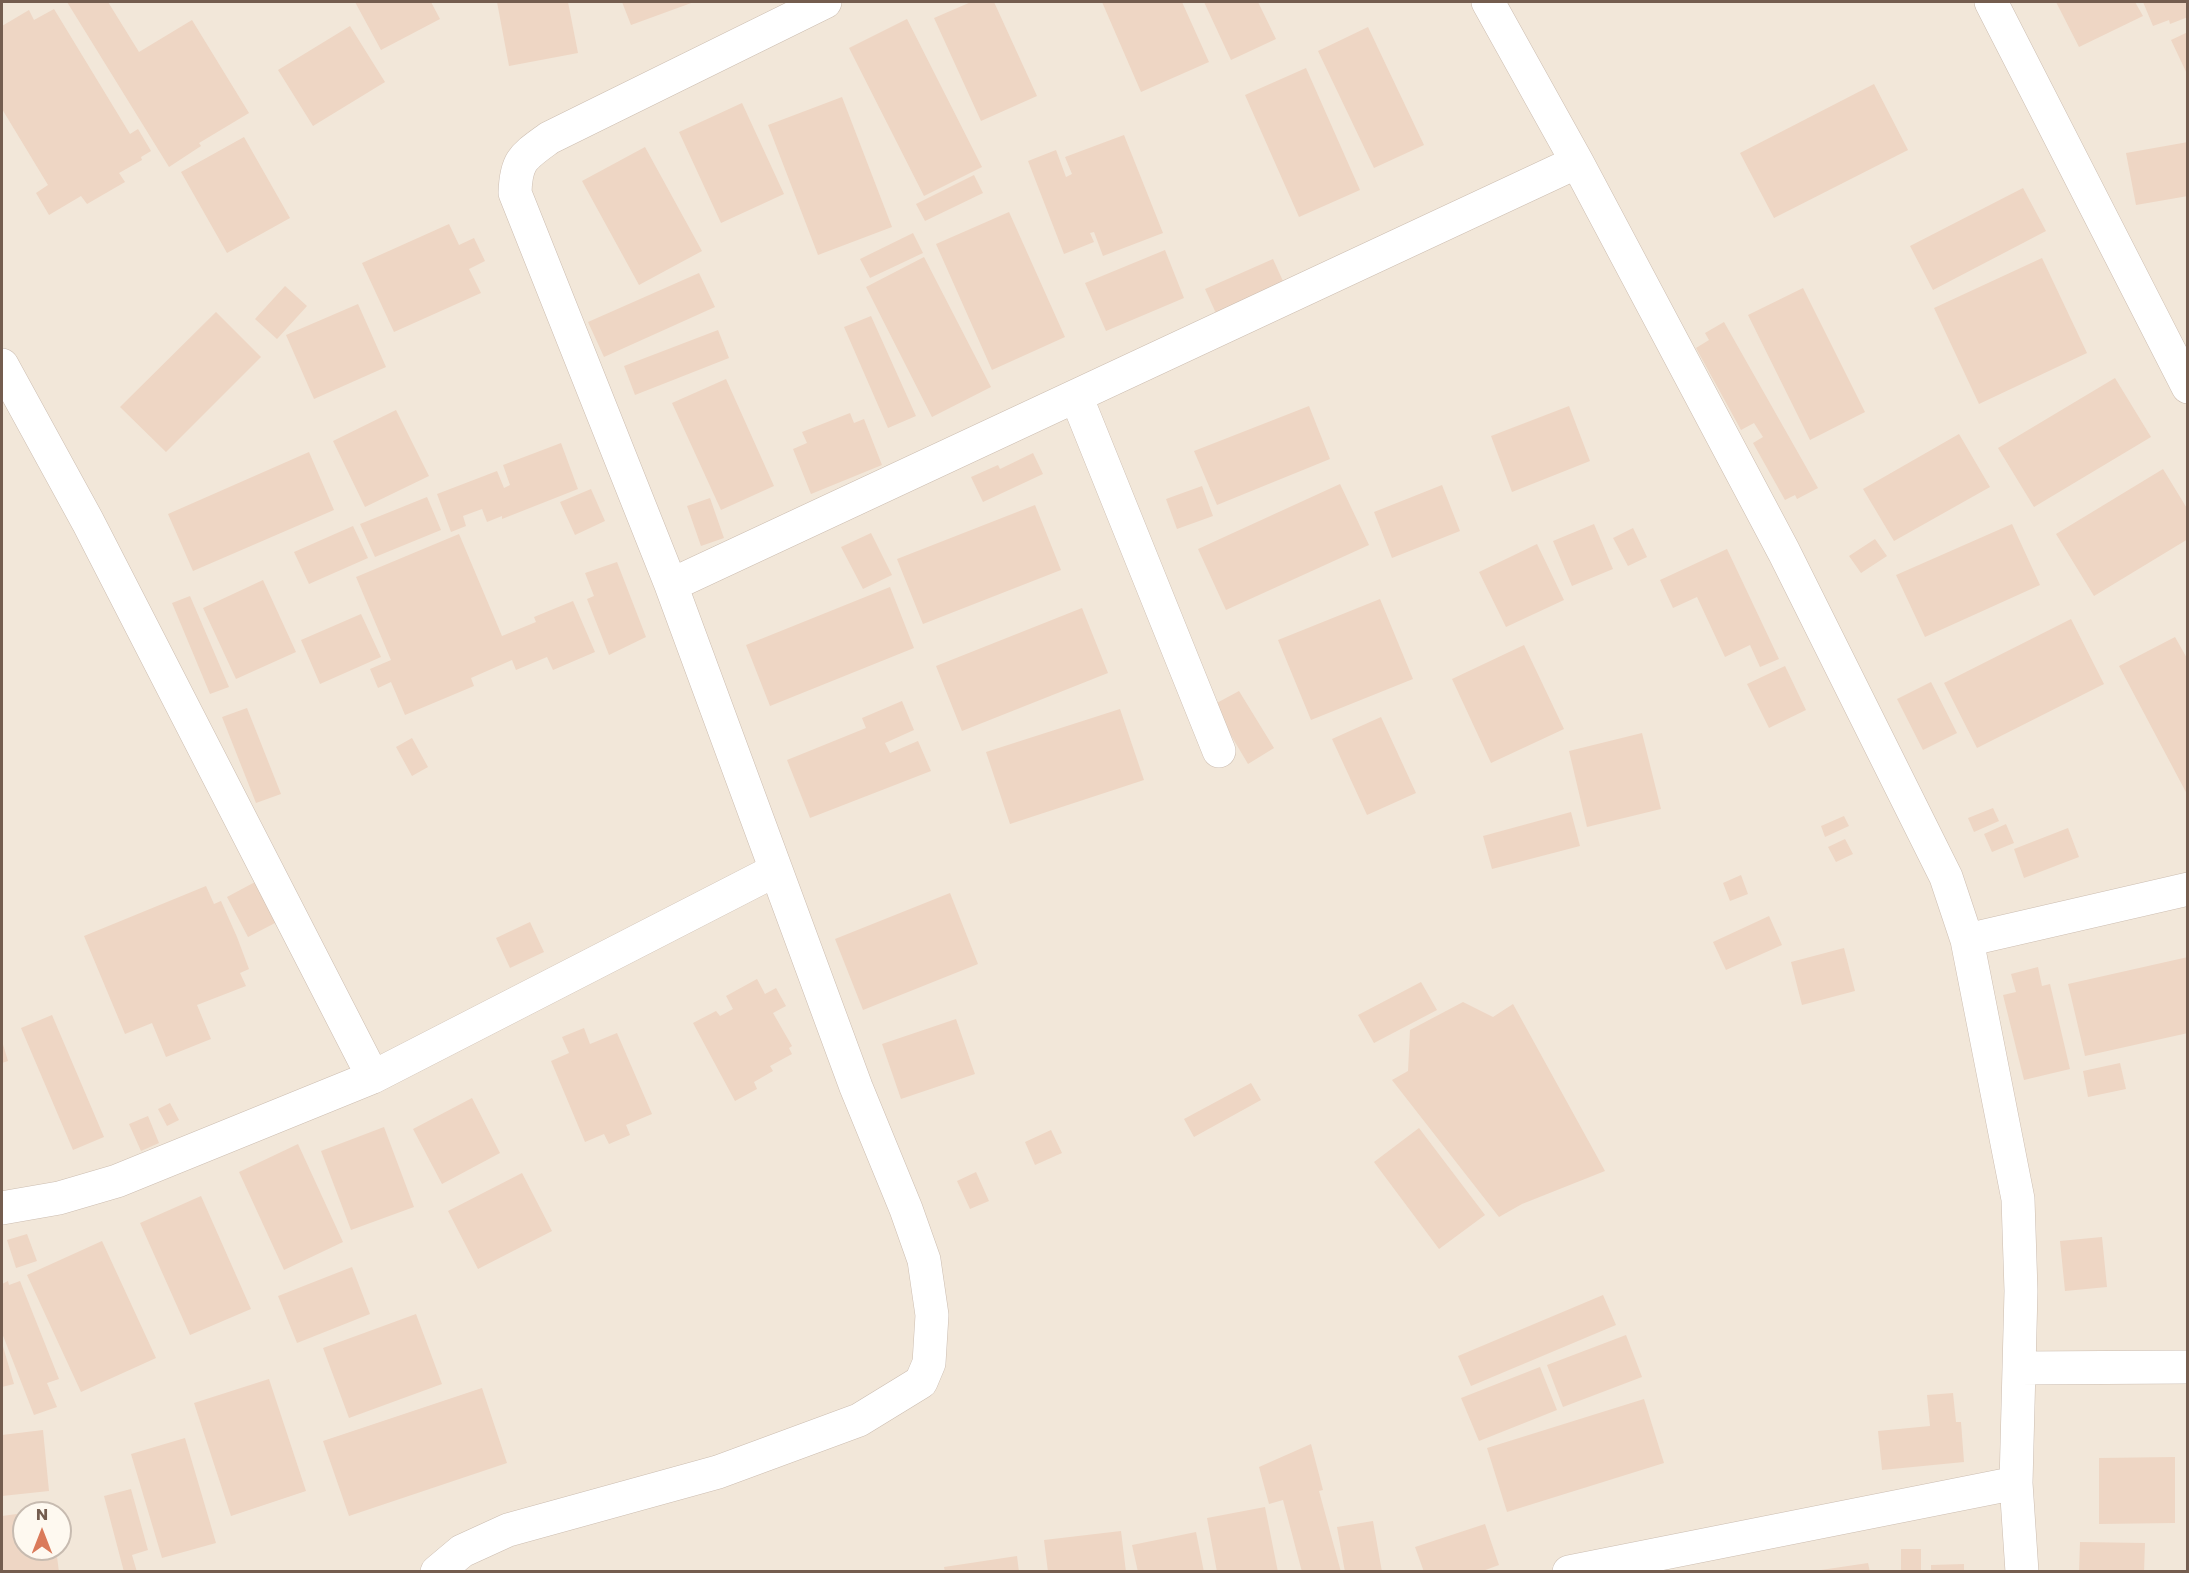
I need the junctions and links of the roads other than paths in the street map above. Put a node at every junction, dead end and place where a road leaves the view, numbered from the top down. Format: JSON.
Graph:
{"nodes":[{"id":1,"x":825,"y":2,"type":"edge"},
{"id":2,"x":1488,"y":2,"type":"edge"},
{"id":3,"x":1992,"y":2,"type":"edge"},
{"id":4,"x":1577,"y":162,"type":"junction"},
{"id":5,"x":2,"y":365,"type":"edge"},
{"id":6,"x":2187,"y":387,"type":"edge"},
{"id":7,"x":1076,"y":396,"type":"junction"},
{"id":8,"x":671,"y":585,"type":"junction"},
{"id":9,"x":1219,"y":751,"type":"dead end"},
{"id":10,"x":776,"y":870,"type":"junction"},
{"id":11,"x":2187,"y":889,"type":"edge"},
{"id":12,"x":1967,"y":940,"type":"junction"},
{"id":13,"x":373,"y":1077,"type":"junction"},
{"id":14,"x":2,"y":1208,"type":"edge"},
{"id":15,"x":2187,"y":1367,"type":"edge"},
{"id":16,"x":2019,"y":1368,"type":"junction"},
{"id":17,"x":2016,"y":1483,"type":"junction"},
{"id":18,"x":437,"y":1572,"type":"edge"},
{"id":19,"x":1569,"y":1572,"type":"edge"},
{"id":20,"x":2022,"y":1572,"type":"edge"}],
"edges":[{"from":1,"to":8,"type":"street"},
{"from":2,"to":4,"type":"street"},
{"from":3,"to":6,"type":"street"},
{"from":4,"to":7,"type":"street"},
{"from":4,"to":12,"type":"street"},
{"from":5,"to":13,"type":"street"},
{"from":7,"to":8,"type":"street"},
{"from":7,"to":9,"type":"street"},
{"from":8,"to":10,"type":"street"},
{"from":10,"to":13,"type":"street"},
{"from":10,"to":18,"type":"street"},
{"from":11,"to":12,"type":"street"},
{"from":12,"to":16,"type":"street"},
{"from":13,"to":14,"type":"street"},
{"from":15,"to":16,"type":"street"},
{"from":16,"to":17,"type":"street"},
{"from":17,"to":19,"type":"street"},
{"from":17,"to":20,"type":"street"}]}
